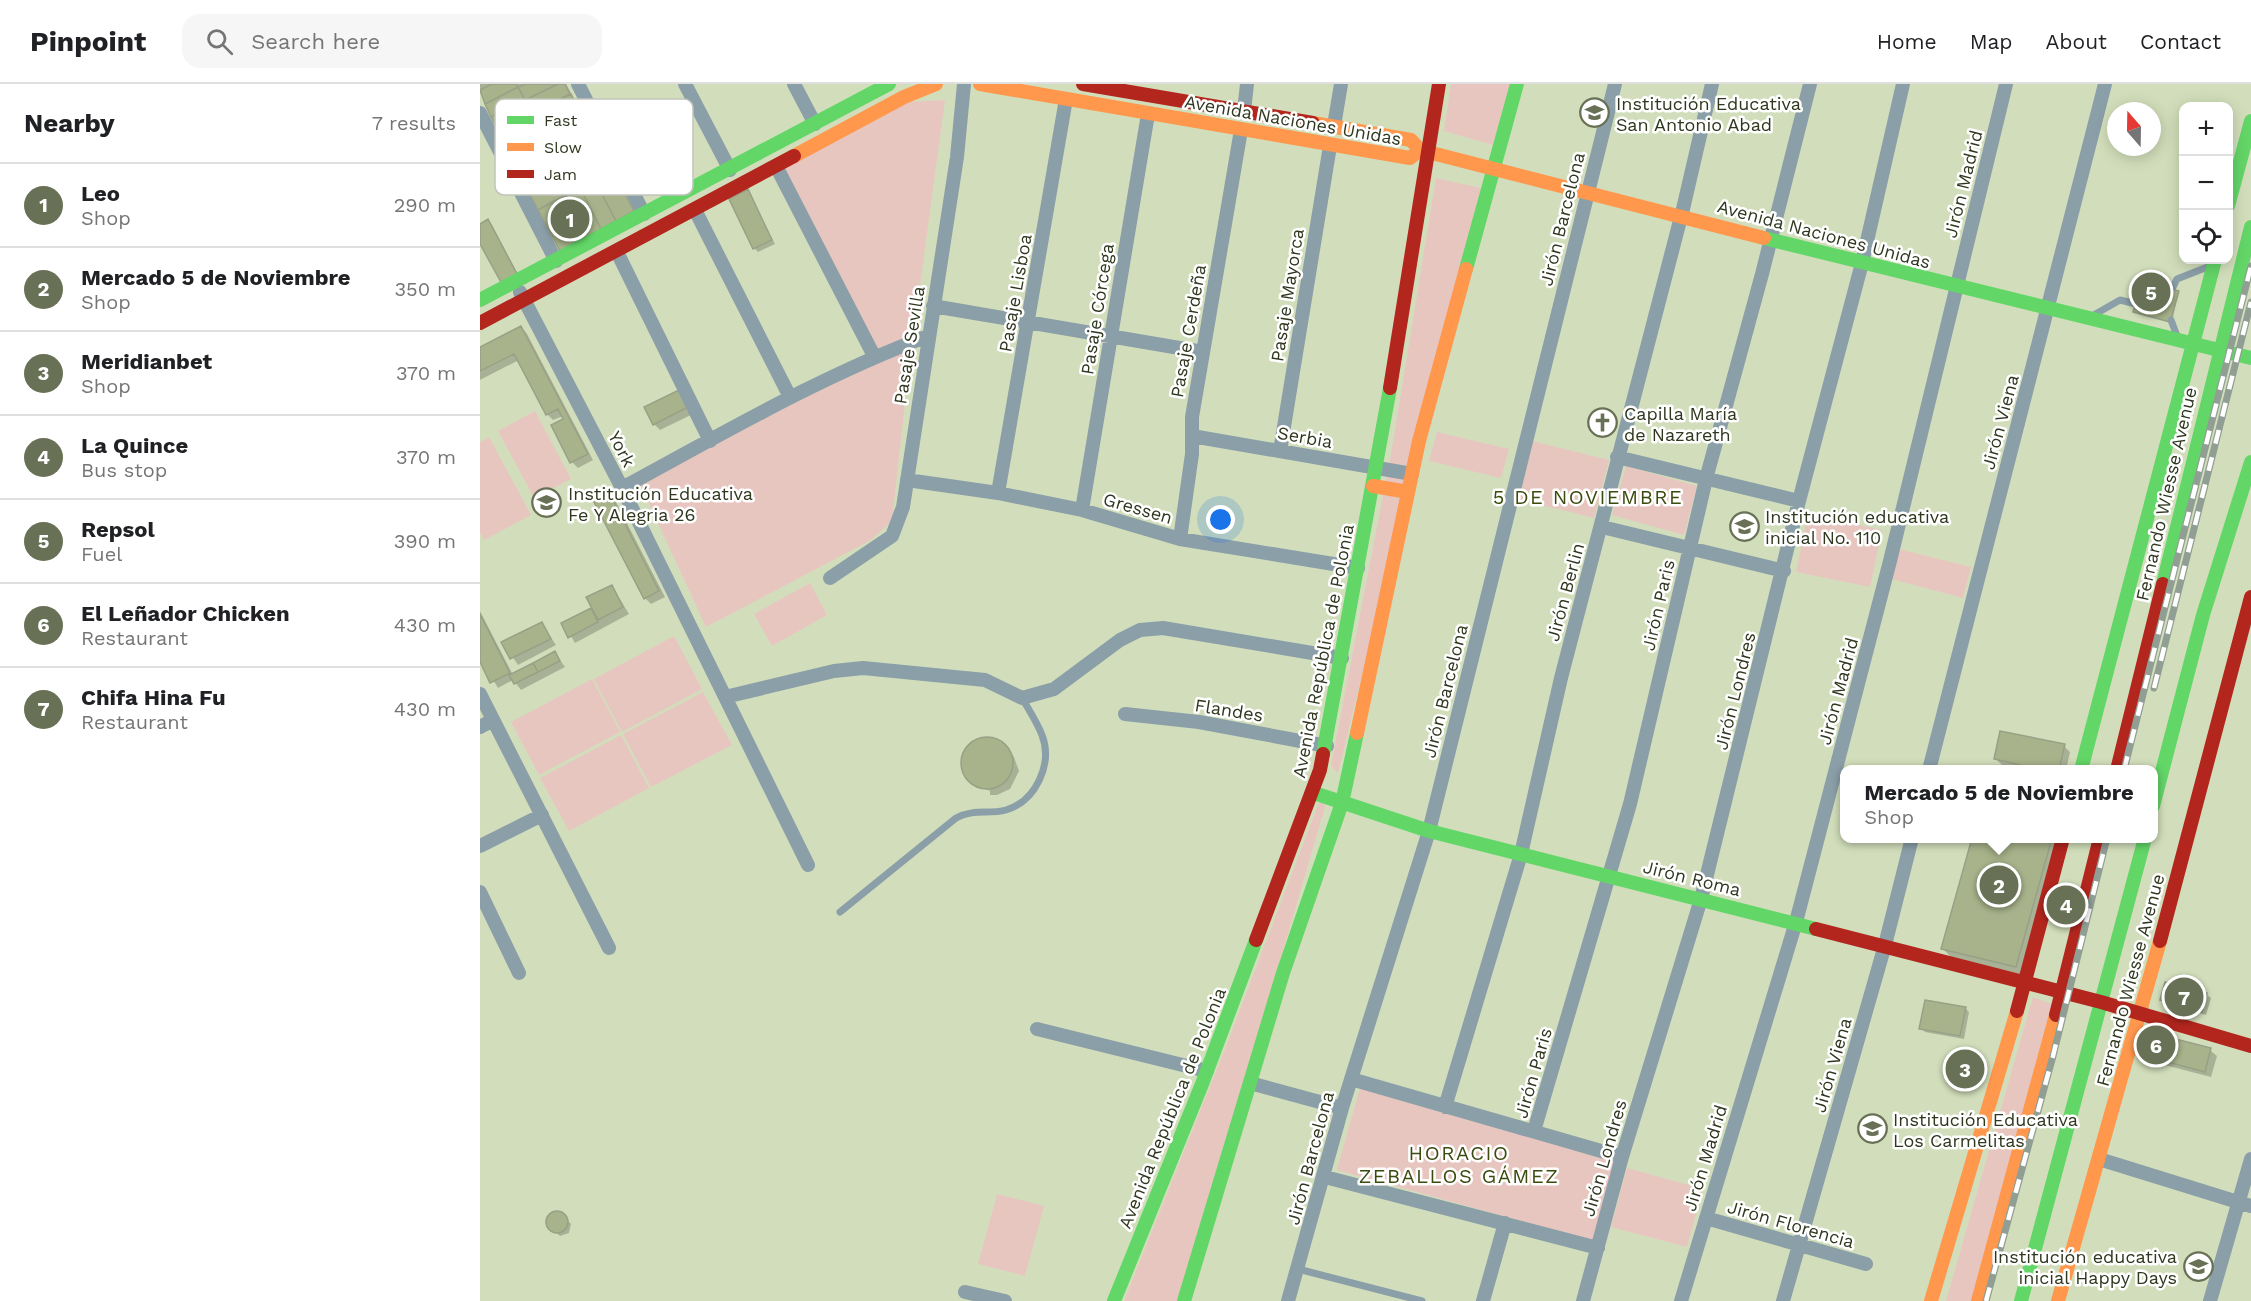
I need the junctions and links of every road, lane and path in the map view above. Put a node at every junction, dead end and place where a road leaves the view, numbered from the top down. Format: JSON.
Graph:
{"nodes":[{"id":1,"x":578,"y":84,"type":"edge"},
{"id":2,"x":684,"y":84,"type":"edge"},
{"id":3,"x":794,"y":84,"type":"edge"},
{"id":4,"x":889,"y":84,"type":"edge"},
{"id":5,"x":897,"y":84,"type":"edge"},
{"id":6,"x":936,"y":84,"type":"edge"},
{"id":7,"x":964,"y":84,"type":"edge"},
{"id":8,"x":980,"y":84,"type":"edge"},
{"id":9,"x":1083,"y":84,"type":"edge"},
{"id":10,"x":1247,"y":84,"type":"edge"},
{"id":11,"x":1341,"y":84,"type":"edge"},
{"id":12,"x":1439,"y":84,"type":"edge"},
{"id":13,"x":1517,"y":84,"type":"edge"},
{"id":14,"x":1615,"y":84,"type":"edge"},
{"id":15,"x":1712,"y":84,"type":"edge"},
{"id":16,"x":1810,"y":84,"type":"edge"},
{"id":17,"x":1903,"y":84,"type":"edge"},
{"id":18,"x":2006,"y":84,"type":"edge"},
{"id":19,"x":2105,"y":84,"type":"edge"},
{"id":20,"x":1148,"y":89,"type":"edge"},
{"id":21,"x":904,"y":97,"type":"junction"},
{"id":22,"x":586,"y":99,"type":"edge"},
{"id":23,"x":692,"y":99,"type":"edge"},
{"id":24,"x":1066,"y":99,"type":"junction"},
{"id":25,"x":693,"y":101,"type":"edge"},
{"id":26,"x":1244,"y":111,"type":"junction"},
{"id":27,"x":480,"y":113,"type":"edge"},
{"id":28,"x":1148,"y":114,"type":"junction"},
{"id":29,"x":2251,"y":120,"type":"edge"},
{"id":30,"x":815,"y":124,"type":"junction"},
{"id":31,"x":1334,"y":126,"type":"junction"},
{"id":32,"x":1241,"y":130,"type":"junction"},
{"id":33,"x":495,"y":142,"type":"edge"},
{"id":34,"x":1330,"y":146,"type":"junction"},
{"id":35,"x":1425,"y":151,"type":"junction"},
{"id":36,"x":776,"y":166,"type":"junction"},
{"id":37,"x":1495,"y":167,"type":"junction"},
{"id":38,"x":730,"y":170,"type":"junction"},
{"id":39,"x":693,"y":189,"type":"edge"},
{"id":40,"x":2233,"y":190,"type":"edge"},
{"id":41,"x":1587,"y":191,"type":"junction"},
{"id":42,"x":522,"y":195,"type":"edge"},
{"id":43,"x":634,"y":195,"type":"edge"},
{"id":44,"x":681,"y":195,"type":"edge"},
{"id":45,"x":695,"y":210,"type":"junction"},
{"id":46,"x":644,"y":214,"type":"junction"},
{"id":47,"x":1681,"y":215,"type":"junction"},
{"id":48,"x":2251,"y":227,"type":"edge"},
{"id":49,"x":1771,"y":239,"type":"junction"},
{"id":50,"x":617,"y":252,"type":"junction"},
{"id":51,"x":556,"y":261,"type":"junction"},
{"id":52,"x":1862,"y":263,"type":"junction"},
{"id":53,"x":2212,"y":264,"type":"edge"},
{"id":54,"x":2214,"y":264,"type":"edge"},
{"id":55,"x":515,"y":282,"type":"junction"},
{"id":56,"x":1955,"y":286,"type":"junction"},
{"id":57,"x":2172,"y":290,"type":"dead end"},
{"id":58,"x":480,"y":300,"type":"edge"},
{"id":59,"x":525,"y":300,"type":"junction"},
{"id":60,"x":2136,"y":304,"type":"dead end"},
{"id":61,"x":933,"y":306,"type":"junction"},
{"id":62,"x":2049,"y":308,"type":"junction"},
{"id":63,"x":2088,"y":318,"type":"junction"},
{"id":64,"x":2171,"y":320,"type":"dead end"},
{"id":65,"x":1028,"y":321,"type":"junction"},
{"id":66,"x":480,"y":323,"type":"edge"},
{"id":67,"x":928,"y":336,"type":"junction"},
{"id":68,"x":1111,"y":336,"type":"junction"},
{"id":69,"x":2186,"y":342,"type":"junction"},
{"id":70,"x":2219,"y":351,"type":"junction"},
{"id":71,"x":1203,"y":352,"type":"junction"},
{"id":72,"x":874,"y":356,"type":"junction"},
{"id":73,"x":2251,"y":358,"type":"edge"},
{"id":74,"x":790,"y":397,"type":"junction"},
{"id":75,"x":1192,"y":435,"type":"junction"},
{"id":76,"x":710,"y":441,"type":"junction"},
{"id":77,"x":1280,"y":451,"type":"junction"},
{"id":78,"x":1617,"y":457,"type":"junction"},
{"id":79,"x":2251,"y":462,"type":"edge"},
{"id":80,"x":1376,"y":468,"type":"junction"},
{"id":81,"x":1412,"y":474,"type":"junction"},
{"id":82,"x":1706,"y":479,"type":"junction"},
{"id":83,"x":907,"y":480,"type":"junction"},
{"id":84,"x":1373,"y":486,"type":"junction"},
{"id":85,"x":622,"y":488,"type":"junction"},
{"id":86,"x":1408,"y":492,"type":"junction"},
{"id":87,"x":998,"y":493,"type":"junction"},
{"id":88,"x":1799,"y":501,"type":"junction"},
{"id":89,"x":1082,"y":510,"type":"junction"},
{"id":90,"x":1602,"y":527,"type":"junction"},
{"id":91,"x":1180,"y":539,"type":"junction"},
{"id":92,"x":1690,"y":549,"type":"junction"},
{"id":93,"x":1359,"y":568,"type":"junction"},
{"id":94,"x":1784,"y":571,"type":"junction"},
{"id":95,"x":830,"y":578,"type":"dead end"},
{"id":96,"x":2251,"y":597,"type":"edge"},
{"id":97,"x":2245,"y":646,"type":"edge"},
{"id":98,"x":1342,"y":658,"type":"junction"},
{"id":99,"x":480,"y":694,"type":"edge"},
{"id":100,"x":725,"y":698,"type":"junction"},
{"id":101,"x":1022,"y":698,"type":"junction"},
{"id":102,"x":1125,"y":714,"type":"dead end"},
{"id":103,"x":494,"y":720,"type":"junction"},
{"id":104,"x":480,"y":727,"type":"edge"},
{"id":105,"x":1327,"y":746,"type":"junction"},
{"id":106,"x":1930,"y":765,"type":"edge"},
{"id":107,"x":2082,"y":765,"type":"edge"},
{"id":108,"x":2118,"y":765,"type":"edge"},
{"id":109,"x":2158,"y":790,"type":"edge"},
{"id":110,"x":1314,"y":793,"type":"junction"},
{"id":111,"x":1342,"y":803,"type":"junction"},
{"id":112,"x":542,"y":815,"type":"junction"},
{"id":113,"x":1429,"y":831,"type":"junction"},
{"id":114,"x":1911,"y":843,"type":"edge"},
{"id":115,"x":2062,"y":843,"type":"edge"},
{"id":116,"x":2099,"y":843,"type":"edge"},
{"id":117,"x":2144,"y":843,"type":"edge"},
{"id":118,"x":480,"y":846,"type":"edge"},
{"id":119,"x":1521,"y":854,"type":"junction"},
{"id":120,"x":808,"y":865,"type":"dead end"},
{"id":121,"x":1610,"y":875,"type":"junction"},
{"id":122,"x":480,"y":892,"type":"edge"},
{"id":123,"x":1701,"y":899,"type":"junction"},
{"id":124,"x":840,"y":912,"type":"dead end"},
{"id":125,"x":1796,"y":922,"type":"junction"},
{"id":126,"x":1885,"y":945,"type":"junction"},
{"id":127,"x":609,"y":948,"type":"dead end"},
{"id":128,"x":519,"y":973,"type":"dead end"},
{"id":129,"x":2025,"y":983,"type":"junction"},
{"id":130,"x":2062,"y":992,"type":"junction"},
{"id":131,"x":2101,"y":1002,"type":"junction"},
{"id":132,"x":2140,"y":1013,"type":"junction"},
{"id":133,"x":1037,"y":1029,"type":"dead end"},
{"id":134,"x":2251,"y":1046,"type":"edge"},
{"id":135,"x":1207,"y":1071,"type":"junction"},
{"id":136,"x":1351,"y":1079,"type":"junction"},
{"id":137,"x":1250,"y":1083,"type":"junction"},
{"id":138,"x":1445,"y":1107,"type":"junction"},
{"id":139,"x":1342,"y":1108,"type":"junction"},
{"id":140,"x":1534,"y":1131,"type":"junction"},
{"id":141,"x":1622,"y":1157,"type":"junction"},
{"id":142,"x":2099,"y":1159,"type":"junction"},
{"id":143,"x":2251,"y":1159,"type":"edge"},
{"id":144,"x":1325,"y":1177,"type":"junction"},
{"id":145,"x":2245,"y":1204,"type":"edge"},
{"id":146,"x":1706,"y":1218,"type":"junction"},
{"id":147,"x":1505,"y":1223,"type":"junction"},
{"id":148,"x":1799,"y":1245,"type":"junction"},
{"id":149,"x":1598,"y":1248,"type":"junction"},
{"id":150,"x":1866,"y":1264,"type":"dead end"},
{"id":151,"x":1298,"y":1269,"type":"junction"},
{"id":152,"x":964,"y":1292,"type":"dead end"},
{"id":153,"x":1005,"y":1301,"type":"edge"},
{"id":154,"x":1113,"y":1301,"type":"edge"},
{"id":155,"x":1184,"y":1301,"type":"edge"},
{"id":156,"x":1288,"y":1301,"type":"edge"},
{"id":157,"x":1422,"y":1301,"type":"edge"},
{"id":158,"x":1483,"y":1301,"type":"edge"},
{"id":159,"x":1583,"y":1301,"type":"edge"},
{"id":160,"x":1681,"y":1301,"type":"edge"},
{"id":161,"x":1783,"y":1301,"type":"edge"},
{"id":162,"x":1931,"y":1301,"type":"edge"},
{"id":163,"x":1978,"y":1301,"type":"edge"},
{"id":164,"x":2021,"y":1301,"type":"edge"},
{"id":165,"x":2058,"y":1301,"type":"edge"},
{"id":166,"x":2210,"y":1301,"type":"edge"}],
"edges":[{"from":1,"to":22,"type":"street"},
{"from":2,"to":23,"type":"street"},
{"from":3,"to":30,"type":"street"},
{"from":4,"to":30,"type":"main road"},
{"from":5,"to":21,"type":"street"},
{"from":6,"to":21,"type":"main road"},
{"from":7,"to":61,"type":"street","name":"Pasaje Sevilla"},
{"from":8,"to":24,"type":"main road","name":"Avenida Naciones Unidas"},
{"from":9,"to":20,"type":"main road","name":"Avenida Naciones Unidas"},
{"from":10,"to":26,"type":"street"},
{"from":11,"to":31,"type":"street"},
{"from":12,"to":35,"type":"main road","name":"Avenida República de Polonia"},
{"from":13,"to":37,"type":"main road"},
{"from":14,"to":41,"type":"street","name":"Jirón Barcelona"},
{"from":15,"to":47,"type":"street","name":"Jirón Berlin"},
{"from":16,"to":49,"type":"street","name":"Jirón Paris"},
{"from":17,"to":52,"type":"street","name":"Jirón Londres"},
{"from":18,"to":56,"type":"street","name":"Jirón Madrid"},
{"from":19,"to":62,"type":"street","name":"Jirón Viena"},
{"from":20,"to":26,"type":"main road","name":"Avenida Naciones Unidas"},
{"from":21,"to":36,"type":"main road"},
{"from":24,"to":28,"type":"main road","name":"Avenida Naciones Unidas"},
{"from":24,"to":65,"type":"street","name":"Pasaje Lisboa"},
{"from":25,"to":38,"type":"street"},
{"from":26,"to":31,"type":"main road","name":"Avenida Naciones Unidas"},
{"from":27,"to":33,"type":"street"},
{"from":28,"to":32,"type":"main road","name":"Avenida Naciones Unidas"},
{"from":28,"to":68,"type":"street","name":"Pasaje Córcega"},
{"from":29,"to":40,"type":"main road"},
{"from":30,"to":38,"type":"main road"},
{"from":31,"to":35,"type":"main road","name":"Avenida Naciones Unidas"},
{"from":32,"to":34,"type":"main road","name":"Avenida Naciones Unidas"},
{"from":32,"to":71,"type":"street","name":"Pasaje Cerdeña"},
{"from":34,"to":35,"type":"main road","name":"Avenida Naciones Unidas"},
{"from":34,"to":77,"type":"street","name":"Pasaje Mayorca"},
{"from":35,"to":37,"type":"main road","name":"Avenida Naciones Unidas"},
{"from":35,"to":80,"type":"main road","name":"Avenida República de Polonia"},
{"from":36,"to":45,"type":"main road"},
{"from":36,"to":72,"type":"street"},
{"from":37,"to":41,"type":"main road","name":"Avenida Naciones Unidas"},
{"from":37,"to":81,"type":"main road"},
{"from":38,"to":39,"type":"main road"},
{"from":41,"to":47,"type":"main road","name":"Avenida Naciones Unidas"},
{"from":41,"to":113,"type":"street","name":"Jirón Barcelona"},
{"from":42,"to":51,"type":"street"},
{"from":43,"to":46,"type":"street"},
{"from":44,"to":46,"type":"main road"},
{"from":45,"to":50,"type":"main road"},
{"from":45,"to":74,"type":"street"},
{"from":46,"to":51,"type":"main road"},
{"from":47,"to":49,"type":"main road","name":"Avenida Naciones Unidas"},
{"from":47,"to":78,"type":"street","name":"Jirón Berlin"},
{"from":48,"to":70,"type":"main road","name":"Fernando Wiesse Avenue"},
{"from":49,"to":52,"type":"main road","name":"Avenida Naciones Unidas"},
{"from":49,"to":82,"type":"street","name":"Jirón Paris"},
{"from":50,"to":59,"type":"main road"},
{"from":50,"to":76,"type":"street"},
{"from":51,"to":55,"type":"main road"},
{"from":52,"to":56,"type":"main road","name":"Avenida Naciones Unidas"},
{"from":52,"to":88,"type":"street","name":"Jirón Londres"},
{"from":53,"to":57,"type":"lane"},
{"from":54,"to":69,"type":"main road","name":"Fernando Wiesse Avenue"},
{"from":55,"to":58,"type":"main road"},
{"from":55,"to":59,"type":"street","name":"York"},
{"from":56,"to":62,"type":"main road","name":"Avenida Naciones Unidas"},
{"from":56,"to":125,"type":"street","name":"Jirón Madrid"},
{"from":59,"to":66,"type":"main road"},
{"from":59,"to":85,"type":"street","name":"York"},
{"from":60,"to":63,"type":"lane"},
{"from":61,"to":65,"type":"street"},
{"from":61,"to":67,"type":"street","name":"Pasaje Sevilla"},
{"from":62,"to":63,"type":"main road","name":"Avenida Naciones Unidas"},
{"from":62,"to":106,"type":"street","name":"Jirón Viena"},
{"from":63,"to":69,"type":"main road","name":"Avenida Naciones Unidas"},
{"from":64,"to":69,"type":"lane"},
{"from":65,"to":68,"type":"street"},
{"from":65,"to":87,"type":"street","name":"Pasaje Lisboa"},
{"from":67,"to":72,"type":"street"},
{"from":67,"to":83,"type":"street","name":"Pasaje Sevilla"},
{"from":68,"to":71,"type":"street"},
{"from":68,"to":89,"type":"street","name":"Pasaje Córcega"},
{"from":69,"to":70,"type":"main road","name":"Avenida Naciones Unidas"},
{"from":69,"to":107,"type":"main road","name":"Fernando Wiesse Avenue"},
{"from":70,"to":73,"type":"main road","name":"Avenida Naciones Unidas"},
{"from":70,"to":108,"type":"main road","name":"Fernando Wiesse Avenue"},
{"from":71,"to":75,"type":"street","name":"Pasaje Cerdeña"},
{"from":72,"to":74,"type":"street"},
{"from":74,"to":76,"type":"street"},
{"from":75,"to":77,"type":"street","name":"Serbia"},
{"from":75,"to":91,"type":"street","name":"Pasaje Cerdeña"},
{"from":76,"to":85,"type":"street"},
{"from":77,"to":80,"type":"street","name":"Serbia"},
{"from":78,"to":82,"type":"street"},
{"from":78,"to":90,"type":"street","name":"Jirón Berlin"},
{"from":79,"to":109,"type":"main road"},
{"from":80,"to":81,"type":"street","name":"Serbia"},
{"from":80,"to":84,"type":"main road","name":"Avenida República de Polonia"},
{"from":81,"to":86,"type":"main road"},
{"from":82,"to":88,"type":"street"},
{"from":82,"to":92,"type":"street","name":"Jirón Paris"},
{"from":83,"to":87,"type":"street","name":"Gressen"},
{"from":83,"to":95,"type":"street","name":"Pasaje Sevilla"},
{"from":84,"to":86,"type":"main road"},
{"from":84,"to":93,"type":"main road","name":"Avenida República de Polonia"},
{"from":85,"to":100,"type":"street","name":"York"},
{"from":86,"to":111,"type":"main road"},
{"from":87,"to":89,"type":"street","name":"Gressen"},
{"from":88,"to":94,"type":"street","name":"Jirón Londres"},
{"from":89,"to":91,"type":"street","name":"Gressen"},
{"from":90,"to":92,"type":"street"},
{"from":90,"to":119,"type":"street","name":"Jirón Berlin"},
{"from":91,"to":93,"type":"street","name":"Gressen"},
{"from":92,"to":94,"type":"street"},
{"from":92,"to":121,"type":"street","name":"Jirón Paris"},
{"from":93,"to":98,"type":"main road","name":"Avenida República de Polonia"},
{"from":94,"to":123,"type":"street","name":"Jirón Londres"},
{"from":96,"to":97,"type":"main road","name":"Fernando Wiesse Avenue"},
{"from":97,"to":132,"type":"main road","name":"Fernando Wiesse Avenue"},
{"from":98,"to":101,"type":"street"},
{"from":98,"to":105,"type":"main road","name":"Avenida República de Polonia"},
{"from":99,"to":103,"type":"street"},
{"from":100,"to":101,"type":"street"},
{"from":100,"to":120,"type":"street","name":"York"},
{"from":101,"to":124,"type":"lane"},
{"from":102,"to":105,"type":"street","name":"Flandes"},
{"from":103,"to":104,"type":"street"},
{"from":103,"to":112,"type":"street"},
{"from":105,"to":110,"type":"main road","name":"Avenida República de Polonia"},
{"from":110,"to":111,"type":"main road","name":"Jirón Roma"},
{"from":110,"to":135,"type":"main road","name":"Avenida República de Polonia"},
{"from":111,"to":113,"type":"main road","name":"Jirón Roma"},
{"from":111,"to":137,"type":"main road"},
{"from":112,"to":118,"type":"street"},
{"from":112,"to":127,"type":"street"},
{"from":113,"to":119,"type":"main road","name":"Jirón Roma"},
{"from":113,"to":136,"type":"street","name":"Jirón Barcelona"},
{"from":114,"to":126,"type":"street","name":"Jirón Viena"},
{"from":115,"to":129,"type":"main road"},
{"from":116,"to":130,"type":"main road"},
{"from":117,"to":131,"type":"main road","name":"Fernando Wiesse Avenue"},
{"from":119,"to":121,"type":"main road","name":"Jirón Roma"},
{"from":119,"to":138,"type":"street","name":"Jirón Berlin"},
{"from":121,"to":123,"type":"main road","name":"Jirón Roma"},
{"from":121,"to":140,"type":"street","name":"Jirón Paris"},
{"from":122,"to":128,"type":"street"},
{"from":123,"to":125,"type":"main road","name":"Jirón Roma"},
{"from":123,"to":141,"type":"street","name":"Jirón Londres"},
{"from":125,"to":126,"type":"main road","name":"Jirón Roma"},
{"from":125,"to":146,"type":"street","name":"Jirón Madrid"},
{"from":126,"to":129,"type":"main road","name":"Jirón Roma"},
{"from":126,"to":148,"type":"street","name":"Jirón Viena"},
{"from":129,"to":130,"type":"main road","name":"Jirón Roma"},
{"from":129,"to":162,"type":"main road"},
{"from":130,"to":131,"type":"main road","name":"Jirón Roma"},
{"from":130,"to":163,"type":"main road"},
{"from":131,"to":132,"type":"main road","name":"Jirón Roma"},
{"from":131,"to":164,"type":"main road","name":"Fernando Wiesse Avenue"},
{"from":132,"to":134,"type":"main road","name":"Jirón Roma"},
{"from":132,"to":142,"type":"main road","name":"Fernando Wiesse Avenue"},
{"from":133,"to":135,"type":"street"},
{"from":135,"to":154,"type":"main road","name":"Avenida República de Polonia"},
{"from":136,"to":138,"type":"street"},
{"from":136,"to":139,"type":"street","name":"Jirón Barcelona"},
{"from":137,"to":139,"type":"street"},
{"from":137,"to":155,"type":"main road"},
{"from":138,"to":140,"type":"street"},
{"from":139,"to":144,"type":"street","name":"Jirón Barcelona"},
{"from":140,"to":141,"type":"street"},
{"from":141,"to":149,"type":"street","name":"Jirón Londres"},
{"from":142,"to":145,"type":"street"},
{"from":142,"to":165,"type":"main road","name":"Fernando Wiesse Avenue"},
{"from":143,"to":145,"type":"street"},
{"from":144,"to":147,"type":"street"},
{"from":144,"to":151,"type":"street","name":"Jirón Barcelona"},
{"from":145,"to":166,"type":"street"},
{"from":146,"to":148,"type":"street","name":"Jirón Florencia"},
{"from":146,"to":160,"type":"street","name":"Jirón Madrid"},
{"from":147,"to":149,"type":"street"},
{"from":147,"to":158,"type":"street"},
{"from":148,"to":150,"type":"street","name":"Jirón Florencia"},
{"from":148,"to":161,"type":"street","name":"Jirón Viena"},
{"from":149,"to":159,"type":"street","name":"Jirón Londres"},
{"from":151,"to":156,"type":"street","name":"Jirón Barcelona"},
{"from":151,"to":157,"type":"lane"},
{"from":152,"to":153,"type":"street"}]}
